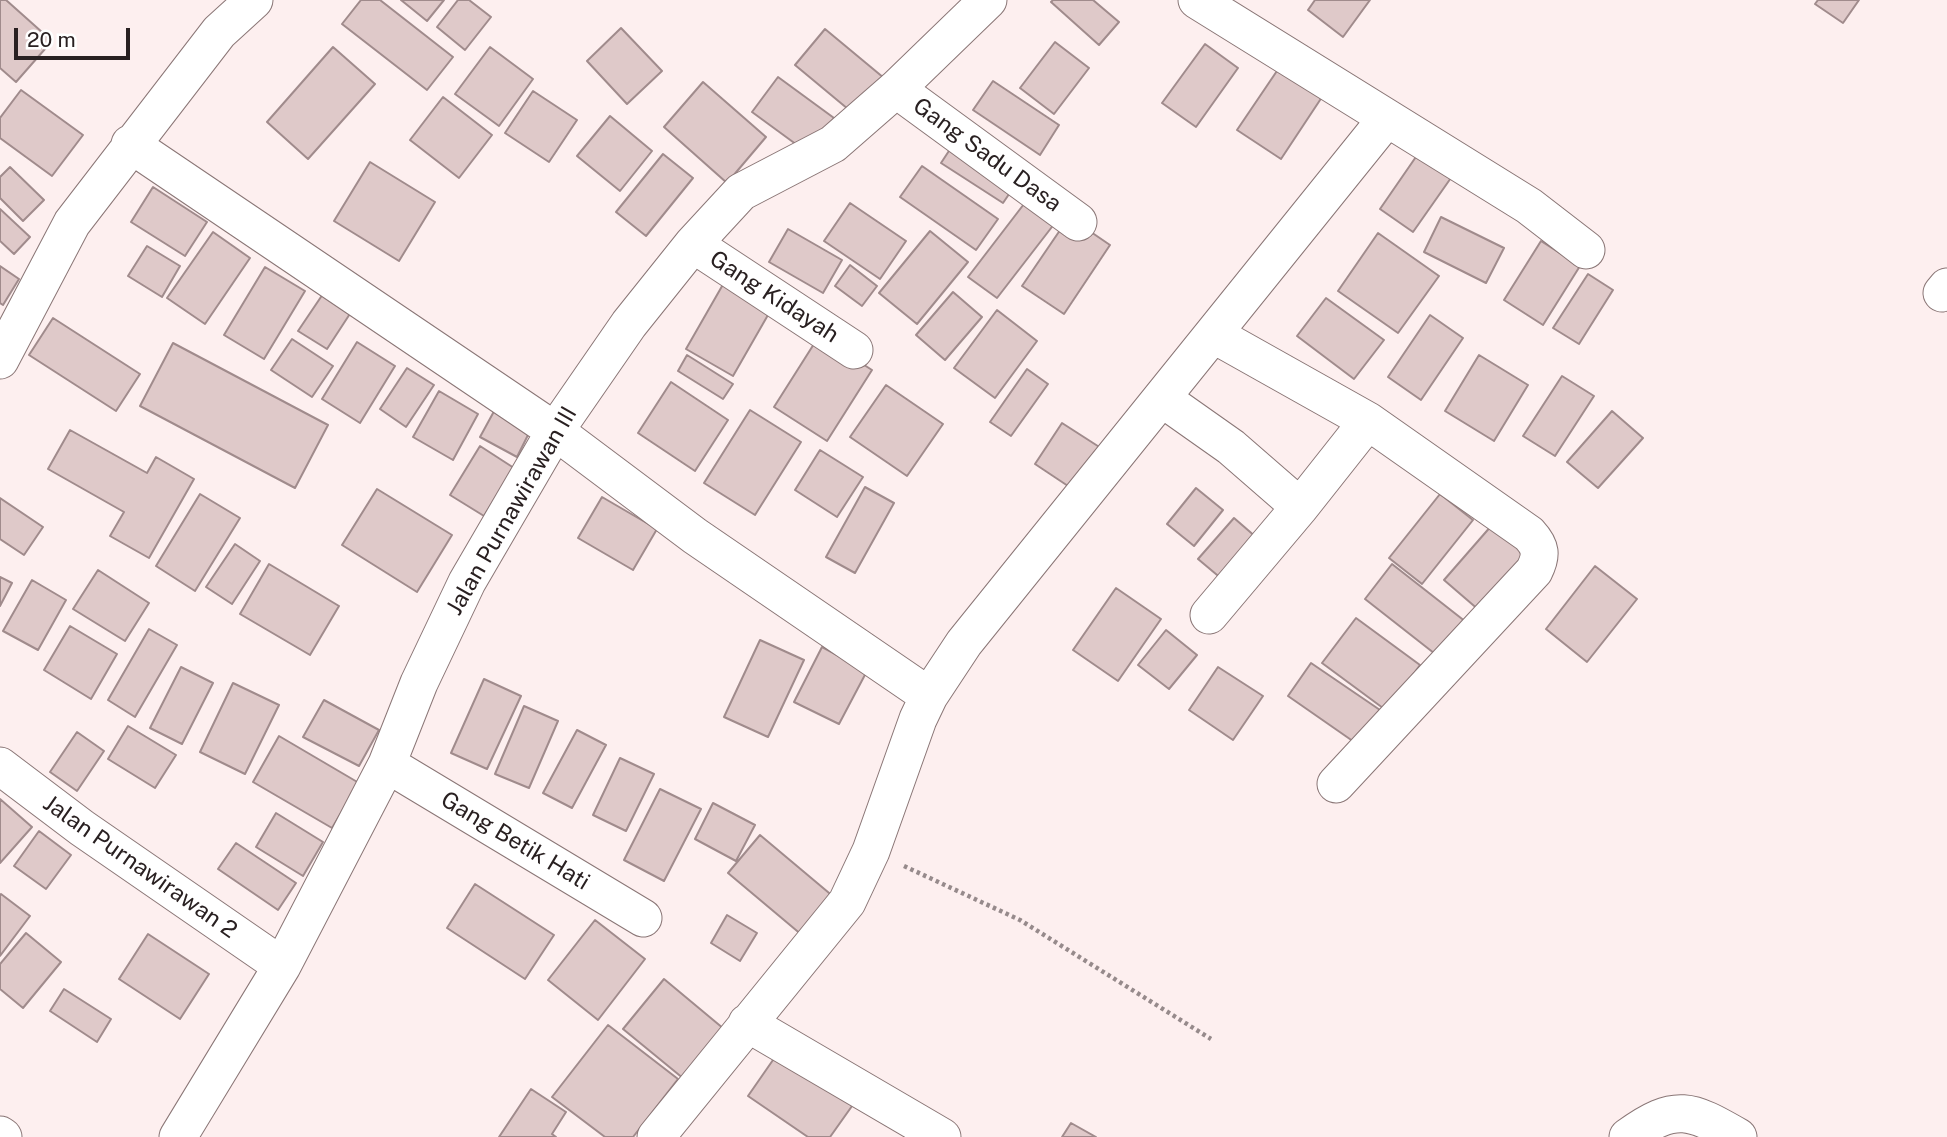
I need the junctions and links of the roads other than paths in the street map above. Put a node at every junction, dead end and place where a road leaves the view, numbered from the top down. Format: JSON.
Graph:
{"nodes":[{"id":1,"x":254,"y":0,"type":"edge"},
{"id":2,"x":988,"y":0,"type":"edge"},
{"id":3,"x":1197,"y":0,"type":"edge"},
{"id":4,"x":896,"y":89,"type":"junction"},
{"id":5,"x":1387,"y":118,"type":"junction"},
{"id":6,"x":130,"y":144,"type":"junction"},
{"id":7,"x":1078,"y":222,"type":"dead end"},
{"id":8,"x":693,"y":244,"type":"junction"},
{"id":9,"x":1586,"y":250,"type":"dead end"},
{"id":10,"x":1213,"y":334,"type":"junction"},
{"id":11,"x":854,"y":350,"type":"dead end"},
{"id":12,"x":0,"y":359,"type":"edge"},
{"id":13,"x":1163,"y":399,"type":"junction"},
{"id":14,"x":1368,"y":422,"type":"junction"},
{"id":15,"x":555,"y":431,"type":"junction"},
{"id":16,"x":1300,"y":507,"type":"junction"},
{"id":17,"x":1209,"y":615,"type":"dead end"},
{"id":18,"x":929,"y":696,"type":"junction"},
{"id":19,"x":387,"y":764,"type":"junction"},
{"id":20,"x":0,"y":766,"type":"edge"},
{"id":21,"x":1336,"y":785,"type":"dead end"},
{"id":22,"x":643,"y":918,"type":"dead end"},
{"id":23,"x":282,"y":965,"type":"junction"},
{"id":24,"x":747,"y":1023,"type":"junction"},
{"id":25,"x":178,"y":1137,"type":"edge"},
{"id":26,"x":656,"y":1137,"type":"edge"},
{"id":27,"x":942,"y":1137,"type":"edge"},
{"id":28,"x":1628,"y":1137,"type":"edge"},
{"id":29,"x":1738,"y":1137,"type":"edge"}],
"edges":[{"from":1,"to":6,"type":"street"},
{"from":2,"to":4,"type":"street","name":"Jalan Purnawirawan III"},
{"from":3,"to":5,"type":"street"},
{"from":4,"to":7,"type":"street","name":"Gang Sadu Dasa"},
{"from":4,"to":8,"type":"street","name":"Jalan Purnawirawan III"},
{"from":5,"to":9,"type":"street"},
{"from":5,"to":10,"type":"street"},
{"from":6,"to":12,"type":"street"},
{"from":6,"to":15,"type":"street"},
{"from":8,"to":11,"type":"street","name":"Gang Kidayah"},
{"from":8,"to":15,"type":"street","name":"Jalan Purnawirawan III"},
{"from":10,"to":13,"type":"street"},
{"from":10,"to":14,"type":"street"},
{"from":13,"to":16,"type":"street"},
{"from":13,"to":18,"type":"street"},
{"from":14,"to":16,"type":"street"},
{"from":14,"to":21,"type":"street"},
{"from":15,"to":18,"type":"street"},
{"from":15,"to":19,"type":"street","name":"Jalan Purnawirawan III"},
{"from":16,"to":17,"type":"street"},
{"from":18,"to":24,"type":"street"},
{"from":19,"to":22,"type":"street","name":"Gang Betik Hati"},
{"from":19,"to":23,"type":"street","name":"Jalan Purnawirawan III"},
{"from":20,"to":23,"type":"street","name":"Jalan Purnawirawan 2"},
{"from":23,"to":25,"type":"street","name":"Jalan Purnawirawan III"},
{"from":24,"to":26,"type":"street"},
{"from":24,"to":27,"type":"street"},
{"from":28,"to":29,"type":"street"}]}
